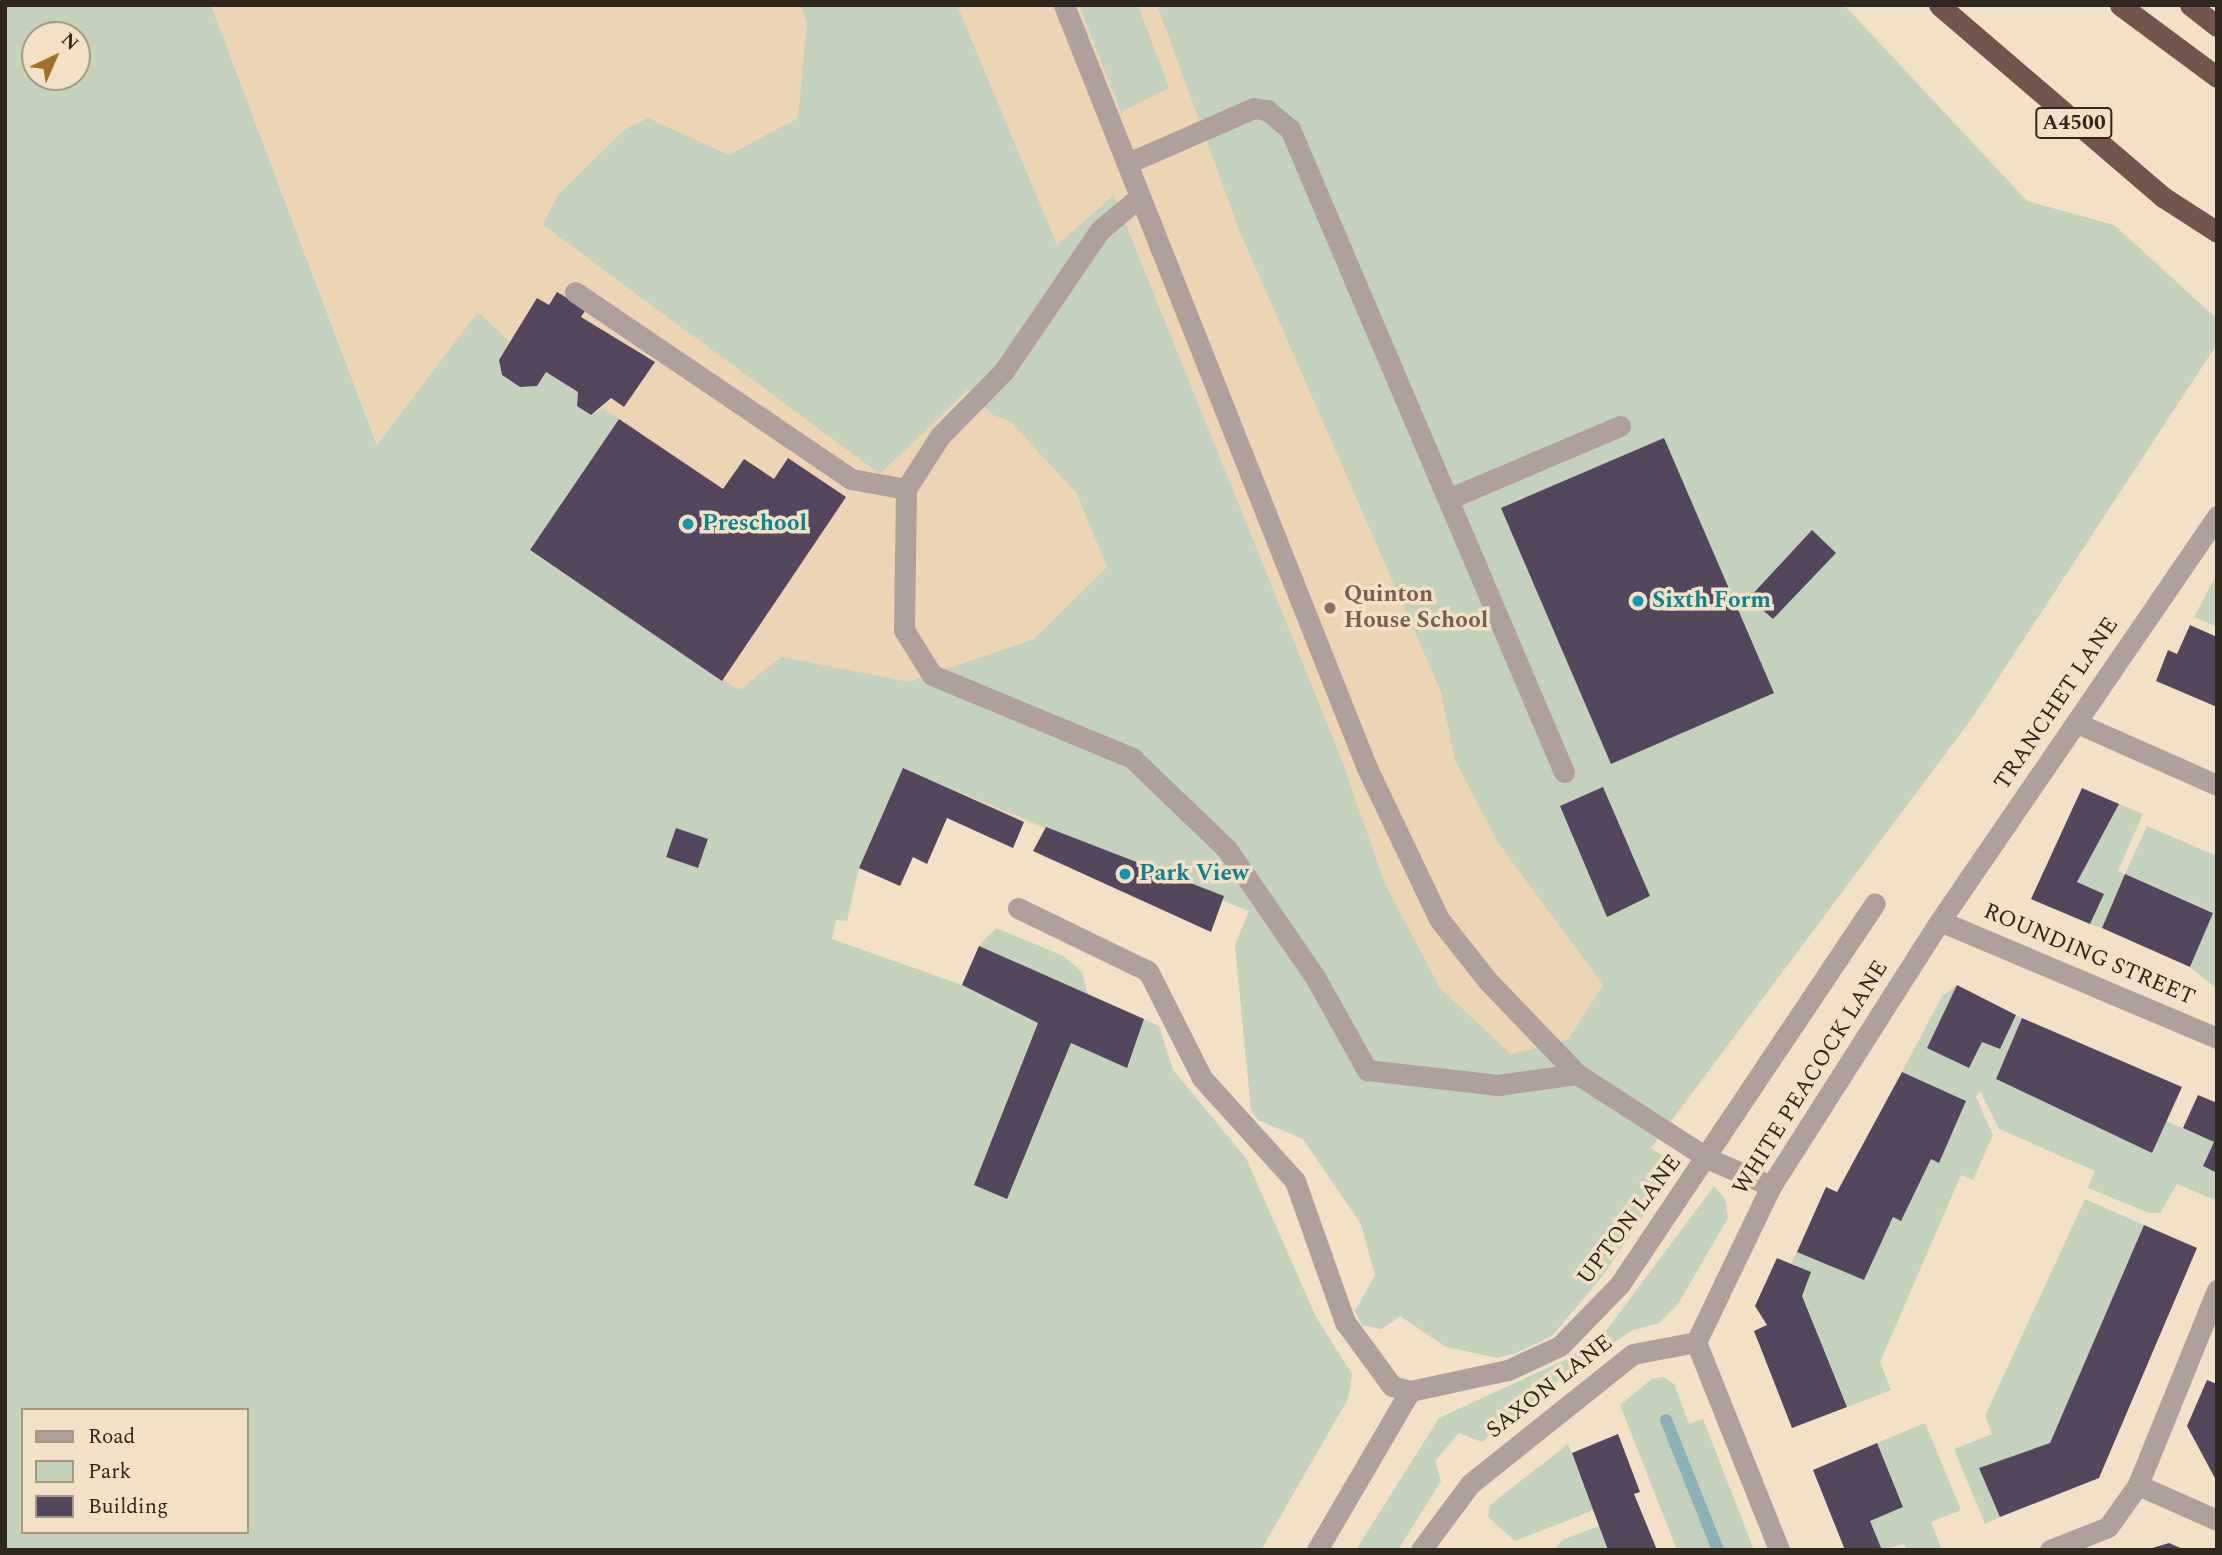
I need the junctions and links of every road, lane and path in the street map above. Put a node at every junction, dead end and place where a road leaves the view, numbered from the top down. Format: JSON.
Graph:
{"nodes":[{"id":1,"x":1064,"y":5,"type":"edge"},
{"id":2,"x":1939,"y":5,"type":"edge"},
{"id":3,"x":2120,"y":5,"type":"edge"},
{"id":4,"x":2190,"y":5,"type":"edge"},
{"id":5,"x":2217,"y":26,"type":"edge"},
{"id":6,"x":2217,"y":77,"type":"edge"},
{"id":7,"x":1128,"y":163,"type":"junction"},
{"id":8,"x":1138,"y":199,"type":"junction"},
{"id":9,"x":2217,"y":232,"type":"edge"},
{"id":10,"x":575,"y":292,"type":"dead end"},
{"id":11,"x":1619,"y":426,"type":"dead end"},
{"id":12,"x":906,"y":489,"type":"junction"},
{"id":13,"x":1448,"y":499,"type":"junction"},
{"id":14,"x":2217,"y":516,"type":"edge"},
{"id":15,"x":2077,"y":723,"type":"junction"},
{"id":16,"x":1564,"y":772,"type":"dead end"},
{"id":17,"x":2217,"y":785,"type":"edge"},
{"id":18,"x":1875,"y":903,"type":"dead end"},
{"id":19,"x":1018,"y":908,"type":"dead end"},
{"id":20,"x":1940,"y":921,"type":"junction"},
{"id":21,"x":2217,"y":1038,"type":"edge"},
{"id":22,"x":1577,"y":1074,"type":"junction"},
{"id":23,"x":1709,"y":1159,"type":"junction"},
{"id":24,"x":1771,"y":1186,"type":"junction"},
{"id":25,"x":2217,"y":1290,"type":"edge"},
{"id":26,"x":1696,"y":1342,"type":"junction"},
{"id":27,"x":1410,"y":1391,"type":"junction"},
{"id":28,"x":2138,"y":1485,"type":"junction"},
{"id":29,"x":2217,"y":1520,"type":"edge"},
{"id":30,"x":1317,"y":1550,"type":"edge"},
{"id":31,"x":1421,"y":1550,"type":"edge"},
{"id":32,"x":1779,"y":1550,"type":"edge"},
{"id":33,"x":2050,"y":1550,"type":"edge"}],
"edges":[{"from":1,"to":7,"type":"street"},
{"from":2,"to":9,"type":"highway","number":"A4500"},
{"from":3,"to":6,"type":"highway"},
{"from":4,"to":5,"type":"highway"},
{"from":7,"to":8,"type":"street"},
{"from":7,"to":13,"type":"street"},
{"from":8,"to":12,"type":"street"},
{"from":8,"to":22,"type":"street"},
{"from":10,"to":12,"type":"street"},
{"from":11,"to":13,"type":"street"},
{"from":12,"to":22,"type":"street"},
{"from":13,"to":16,"type":"street"},
{"from":14,"to":15,"type":"street","name":"TRANCHET LANE"},
{"from":15,"to":17,"type":"street"},
{"from":15,"to":20,"type":"street","name":"TRANCHET LANE"},
{"from":18,"to":23,"type":"street","name":"UPTON LANE"},
{"from":19,"to":27,"type":"street"},
{"from":20,"to":21,"type":"street","name":"ROUNDING STREET"},
{"from":20,"to":24,"type":"street","name":"WHITE PEACOCK LANE"},
{"from":22,"to":23,"type":"street"},
{"from":23,"to":24,"type":"street"},
{"from":23,"to":27,"type":"street","name":"UPTON LANE"},
{"from":24,"to":26,"type":"street","name":"WHITE PEACOCK LANE"},
{"from":25,"to":28,"type":"street"},
{"from":26,"to":31,"type":"street","name":"SAXON LANE"},
{"from":26,"to":32,"type":"street"},
{"from":27,"to":30,"type":"street"},
{"from":28,"to":29,"type":"street"},
{"from":28,"to":33,"type":"street"}]}
